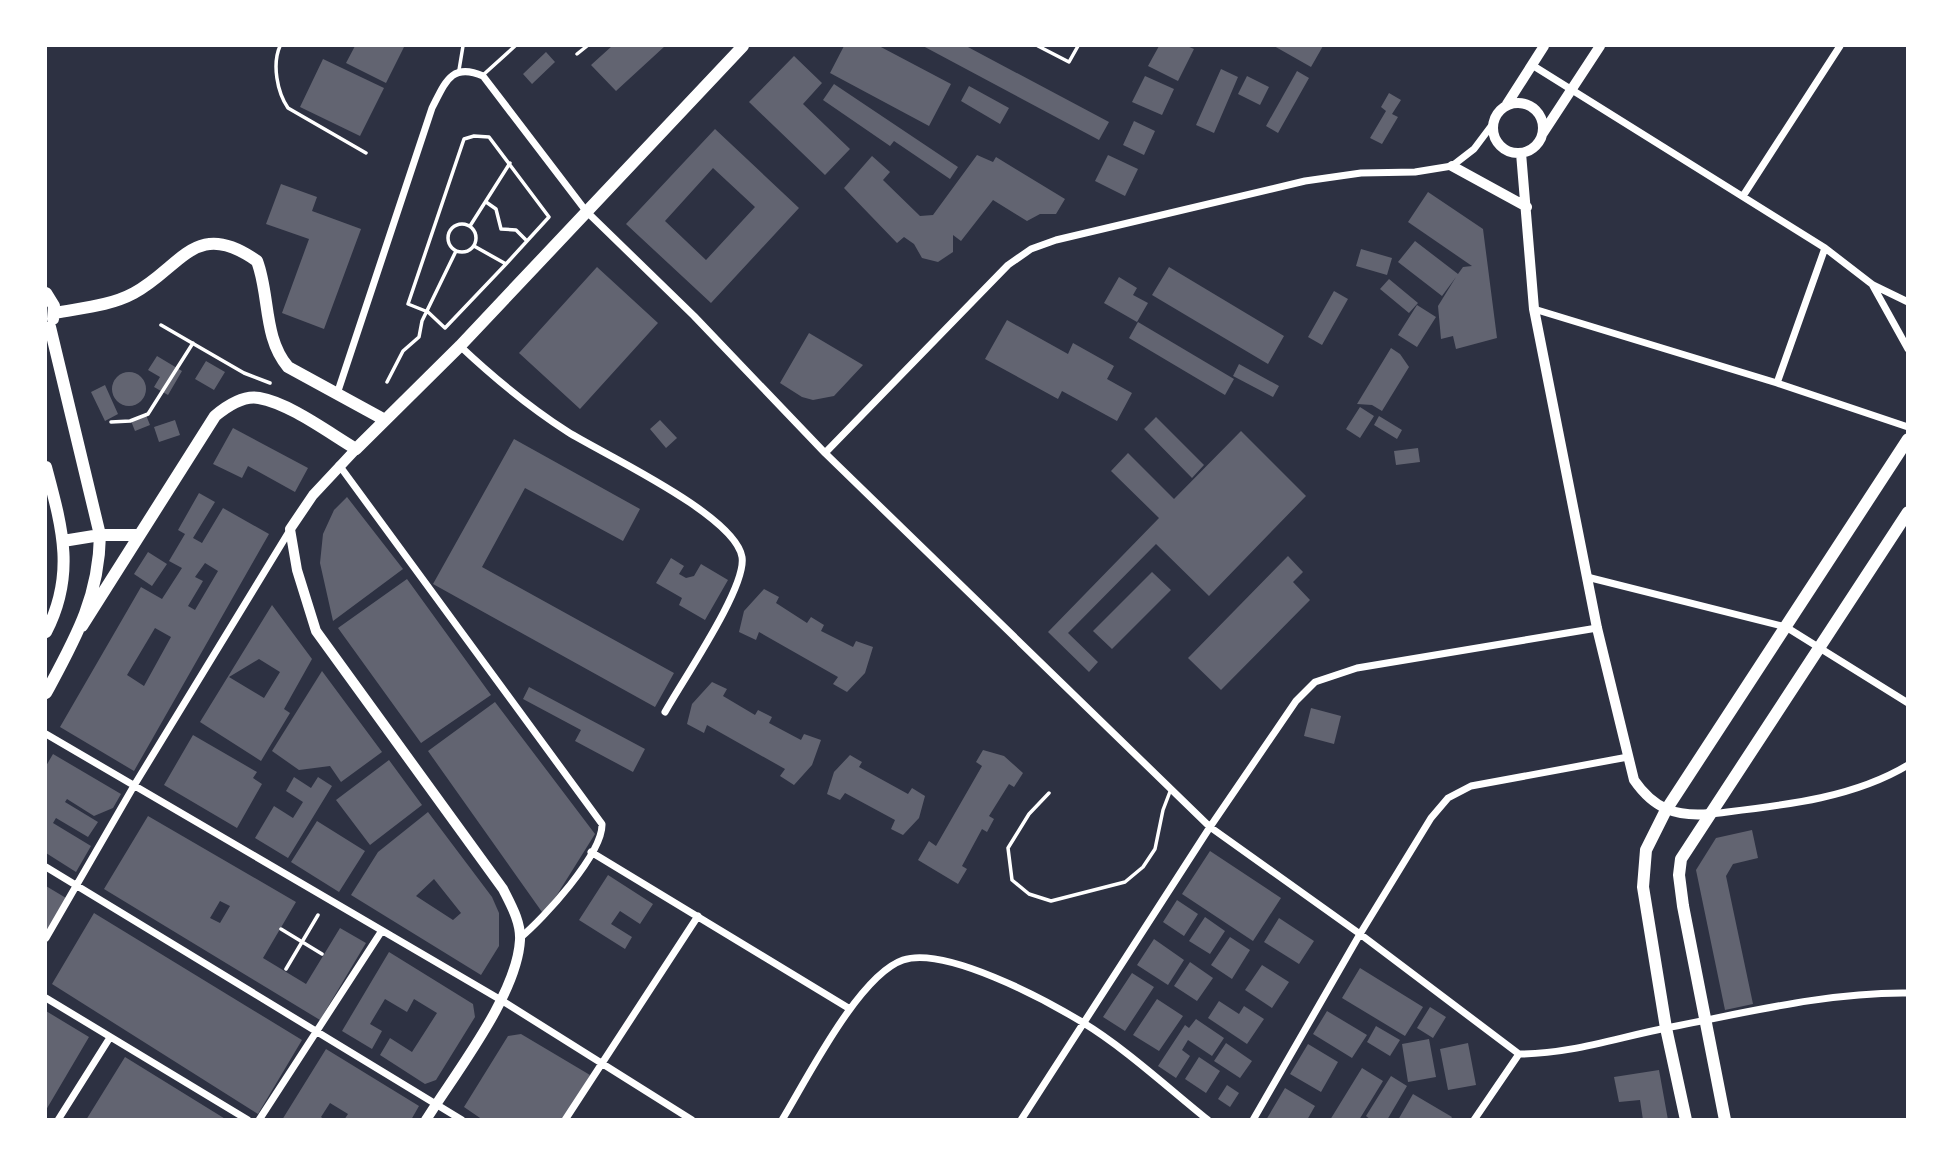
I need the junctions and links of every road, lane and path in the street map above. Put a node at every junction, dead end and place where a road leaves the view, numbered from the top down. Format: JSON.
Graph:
{"nodes":[{"id":1,"x":280,"y":46,"type":"edge"},
{"id":2,"x":463,"y":46,"type":"edge"},
{"id":3,"x":515,"y":46,"type":"edge"},
{"id":4,"x":587,"y":46,"type":"edge"},
{"id":5,"x":743,"y":46,"type":"edge"},
{"id":6,"x":1038,"y":46,"type":"edge"},
{"id":7,"x":1078,"y":46,"type":"edge"},
{"id":8,"x":1544,"y":46,"type":"edge"},
{"id":9,"x":1600,"y":46,"type":"edge"},
{"id":10,"x":1840,"y":46,"type":"edge"},
{"id":11,"x":577,"y":54,"type":"dead end"},
{"id":12,"x":1532,"y":65,"type":"junction"},
{"id":13,"x":460,"y":70,"type":"junction"},
{"id":14,"x":483,"y":76,"type":"junction"},
{"id":15,"x":1571,"y":90,"type":"junction"},
{"id":16,"x":1506,"y":105,"type":"junction"},
{"id":17,"x":1492,"y":125,"type":"junction"},
{"id":18,"x":1541,"y":136,"type":"junction"},
{"id":19,"x":366,"y":153,"type":"dead end"},
{"id":20,"x":1521,"y":153,"type":"junction"},
{"id":21,"x":510,"y":163,"type":"junction"},
{"id":22,"x":1452,"y":166,"type":"junction"},
{"id":23,"x":1743,"y":196,"type":"junction"},
{"id":24,"x":486,"y":202,"type":"junction"},
{"id":25,"x":1527,"y":207,"type":"junction"},
{"id":26,"x":586,"y":211,"type":"junction"},
{"id":27,"x":470,"y":227,"type":"junction"},
{"id":28,"x":527,"y":241,"type":"junction"},
{"id":29,"x":474,"y":246,"type":"junction"},
{"id":30,"x":1825,"y":248,"type":"junction"},
{"id":31,"x":456,"y":251,"type":"junction"},
{"id":32,"x":506,"y":264,"type":"junction"},
{"id":33,"x":1873,"y":285,"type":"junction"},
{"id":34,"x":46,"y":293,"type":"edge"},
{"id":35,"x":1908,"y":302,"type":"edge"},
{"id":36,"x":1534,"y":309,"type":"junction"},
{"id":37,"x":428,"y":312,"type":"junction"},
{"id":38,"x":55,"y":313,"type":"junction"},
{"id":39,"x":161,"y":325,"type":"dead end"},
{"id":40,"x":48,"y":329,"type":"edge"},
{"id":41,"x":193,"y":343,"type":"junction"},
{"id":42,"x":460,"y":346,"type":"junction"},
{"id":43,"x":1908,"y":349,"type":"edge"},
{"id":44,"x":387,"y":382,"type":"dead end"},
{"id":45,"x":1777,"y":383,"type":"junction"},
{"id":46,"x":277,"y":386,"type":"dead end"},
{"id":47,"x":337,"y":394,"type":"junction"},
{"id":48,"x":385,"y":420,"type":"junction"},
{"id":49,"x":111,"y":422,"type":"dead end"},
{"id":50,"x":1908,"y":427,"type":"edge"},
{"id":51,"x":1908,"y":439,"type":"edge"},
{"id":52,"x":356,"y":449,"type":"junction"},
{"id":53,"x":825,"y":453,"type":"junction"},
{"id":54,"x":340,"y":465,"type":"junction"},
{"id":55,"x":46,"y":467,"type":"edge"},
{"id":56,"x":1908,"y":512,"type":"edge"},
{"id":57,"x":290,"y":530,"type":"junction"},
{"id":58,"x":100,"y":534,"type":"junction"},
{"id":59,"x":138,"y":535,"type":"junction"},
{"id":60,"x":63,"y":541,"type":"junction"},
{"id":61,"x":1587,"y":577,"type":"junction"},
{"id":62,"x":82,"y":626,"type":"junction"},
{"id":63,"x":1786,"y":627,"type":"junction"},
{"id":64,"x":1597,"y":628,"type":"junction"},
{"id":65,"x":46,"y":632,"type":"edge"},
{"id":66,"x":1819,"y":650,"type":"junction"},
{"id":67,"x":46,"y":693,"type":"edge"},
{"id":68,"x":1908,"y":702,"type":"edge"},
{"id":69,"x":665,"y":712,"type":"dead end"},
{"id":70,"x":46,"y":734,"type":"edge"},
{"id":71,"x":1628,"y":757,"type":"junction"},
{"id":72,"x":1908,"y":765,"type":"edge"},
{"id":73,"x":135,"y":784,"type":"junction"},
{"id":74,"x":1171,"y":789,"type":"junction"},
{"id":75,"x":1049,"y":793,"type":"dead end"},
{"id":76,"x":1666,"y":810,"type":"junction"},
{"id":77,"x":1710,"y":814,"type":"junction"},
{"id":78,"x":1210,"y":827,"type":"junction"},
{"id":79,"x":591,"y":852,"type":"junction"},
{"id":80,"x":46,"y":867,"type":"edge"},
{"id":81,"x":76,"y":885,"type":"junction"},
{"id":82,"x":318,"y":915,"type":"dead end"},
{"id":83,"x":698,"y":916,"type":"junction"},
{"id":84,"x":281,"y":929,"type":"dead end"},
{"id":85,"x":381,"y":932,"type":"junction"},
{"id":86,"x":1360,"y":933,"type":"junction"},
{"id":87,"x":46,"y":938,"type":"edge"},
{"id":88,"x":520,"y":938,"type":"junction"},
{"id":89,"x":302,"y":942,"type":"junction"},
{"id":90,"x":322,"y":954,"type":"dead end"},
{"id":91,"x":286,"y":970,"type":"dead end"},
{"id":92,"x":1908,"y":993,"type":"edge"},
{"id":93,"x":46,"y":998,"type":"edge"},
{"id":94,"x":501,"y":1000,"type":"junction"},
{"id":95,"x":850,"y":1009,"type":"junction"},
{"id":96,"x":1083,"y":1022,"type":"junction"},
{"id":97,"x":1706,"y":1023,"type":"junction"},
{"id":98,"x":1666,"y":1028,"type":"junction"},
{"id":99,"x":316,"y":1030,"type":"junction"},
{"id":100,"x":109,"y":1039,"type":"junction"},
{"id":101,"x":1519,"y":1054,"type":"junction"},
{"id":102,"x":599,"y":1065,"type":"junction"},
{"id":103,"x":436,"y":1104,"type":"junction"},
{"id":104,"x":58,"y":1119,"type":"edge"},
{"id":105,"x":248,"y":1119,"type":"edge"},
{"id":106,"x":259,"y":1119,"type":"edge"},
{"id":107,"x":426,"y":1119,"type":"edge"},
{"id":108,"x":462,"y":1119,"type":"edge"},
{"id":109,"x":565,"y":1119,"type":"edge"},
{"id":110,"x":692,"y":1119,"type":"edge"},
{"id":111,"x":782,"y":1119,"type":"edge"},
{"id":112,"x":1021,"y":1119,"type":"edge"},
{"id":113,"x":1208,"y":1119,"type":"edge"},
{"id":114,"x":1253,"y":1119,"type":"edge"},
{"id":115,"x":1474,"y":1119,"type":"edge"},
{"id":116,"x":1686,"y":1119,"type":"edge"},
{"id":117,"x":1725,"y":1119,"type":"edge"}],
"edges":[{"from":1,"to":19,"type":"lane"},
{"from":2,"to":13,"type":"lane"},
{"from":3,"to":14,"type":"lane"},
{"from":4,"to":11,"type":"lane"},
{"from":5,"to":26,"type":"main road"},
{"from":6,"to":7,"type":"lane"},
{"from":8,"to":12,"type":"street"},
{"from":9,"to":15,"type":"street"},
{"from":10,"to":23,"type":"street"},
{"from":12,"to":15,"type":"street"},
{"from":12,"to":16,"type":"street"},
{"from":13,"to":14,"type":"street"},
{"from":13,"to":47,"type":"street"},
{"from":14,"to":26,"type":"street"},
{"from":15,"to":18,"type":"street"},
{"from":15,"to":23,"type":"street"},
{"from":16,"to":17,"type":"street"},
{"from":16,"to":18,"type":"street"},
{"from":17,"to":20,"type":"street"},
{"from":17,"to":22,"type":"street"},
{"from":18,"to":20,"type":"street"},
{"from":20,"to":25,"type":"street"},
{"from":21,"to":24,"type":"path"},
{"from":21,"to":28,"type":"path"},
{"from":21,"to":37,"type":"path"},
{"from":22,"to":25,"type":"street"},
{"from":22,"to":53,"type":"street"},
{"from":23,"to":30,"type":"street"},
{"from":24,"to":27,"type":"path"},
{"from":24,"to":28,"type":"path"},
{"from":25,"to":36,"type":"street"},
{"from":26,"to":42,"type":"main road"},
{"from":26,"to":53,"type":"street"},
{"from":27,"to":29,"type":"path"},
{"from":27,"to":31,"type":"path"},
{"from":28,"to":32,"type":"path"},
{"from":29,"to":31,"type":"path"},
{"from":29,"to":32,"type":"path"},
{"from":30,"to":33,"type":"street"},
{"from":30,"to":45,"type":"street"},
{"from":31,"to":37,"type":"path"},
{"from":32,"to":37,"type":"path"},
{"from":33,"to":35,"type":"street"},
{"from":33,"to":43,"type":"street"},
{"from":34,"to":38,"type":"main road"},
{"from":36,"to":45,"type":"street"},
{"from":36,"to":61,"type":"street"},
{"from":37,"to":44,"type":"path"},
{"from":38,"to":40,"type":"main road"},
{"from":38,"to":47,"type":"main road"},
{"from":39,"to":41,"type":"path"},
{"from":40,"to":58,"type":"main road"},
{"from":41,"to":46,"type":"path"},
{"from":41,"to":49,"type":"path"},
{"from":42,"to":48,"type":"main road"},
{"from":42,"to":69,"type":"street"},
{"from":45,"to":50,"type":"street"},
{"from":47,"to":48,"type":"main road"},
{"from":48,"to":52,"type":"main road"},
{"from":51,"to":63,"type":"main road"},
{"from":52,"to":54,"type":"main road"},
{"from":52,"to":59,"type":"main road"},
{"from":53,"to":74,"type":"street"},
{"from":54,"to":57,"type":"main road"},
{"from":54,"to":79,"type":"street"},
{"from":55,"to":60,"type":"main road"},
{"from":56,"to":66,"type":"main road"},
{"from":57,"to":73,"type":"street"},
{"from":57,"to":88,"type":"main road"},
{"from":58,"to":59,"type":"main road"},
{"from":58,"to":60,"type":"main road"},
{"from":58,"to":62,"type":"main road"},
{"from":59,"to":62,"type":"main road"},
{"from":60,"to":65,"type":"main road"},
{"from":61,"to":63,"type":"street"},
{"from":61,"to":64,"type":"street"},
{"from":62,"to":67,"type":"main road"},
{"from":63,"to":66,"type":"street"},
{"from":63,"to":76,"type":"main road"},
{"from":64,"to":71,"type":"street"},
{"from":64,"to":78,"type":"street"},
{"from":66,"to":68,"type":"street"},
{"from":66,"to":77,"type":"main road"},
{"from":70,"to":73,"type":"street"},
{"from":71,"to":76,"type":"street"},
{"from":71,"to":86,"type":"street"},
{"from":72,"to":77,"type":"street"},
{"from":73,"to":81,"type":"street"},
{"from":73,"to":85,"type":"street"},
{"from":74,"to":75,"type":"lane"},
{"from":74,"to":78,"type":"street"},
{"from":76,"to":77,"type":"street"},
{"from":76,"to":98,"type":"main road"},
{"from":77,"to":97,"type":"main road"},
{"from":78,"to":86,"type":"street"},
{"from":78,"to":96,"type":"street"},
{"from":79,"to":83,"type":"street"},
{"from":79,"to":88,"type":"street"},
{"from":80,"to":81,"type":"street"},
{"from":81,"to":87,"type":"street"},
{"from":81,"to":99,"type":"street"},
{"from":82,"to":89,"type":"path"},
{"from":83,"to":95,"type":"street"},
{"from":83,"to":102,"type":"street"},
{"from":84,"to":89,"type":"path"},
{"from":85,"to":94,"type":"street"},
{"from":85,"to":99,"type":"street"},
{"from":86,"to":101,"type":"street"},
{"from":86,"to":114,"type":"street"},
{"from":88,"to":94,"type":"main road"},
{"from":89,"to":90,"type":"path"},
{"from":89,"to":91,"type":"path"},
{"from":92,"to":97,"type":"street"},
{"from":93,"to":100,"type":"street"},
{"from":94,"to":102,"type":"street"},
{"from":94,"to":103,"type":"main road"},
{"from":95,"to":96,"type":"street"},
{"from":95,"to":111,"type":"street"},
{"from":96,"to":112,"type":"street"},
{"from":96,"to":113,"type":"street"},
{"from":97,"to":98,"type":"street"},
{"from":97,"to":117,"type":"main road"},
{"from":98,"to":101,"type":"street"},
{"from":98,"to":116,"type":"main road"},
{"from":99,"to":103,"type":"street"},
{"from":99,"to":106,"type":"street"},
{"from":100,"to":104,"type":"street"},
{"from":100,"to":105,"type":"street"},
{"from":101,"to":115,"type":"street"},
{"from":102,"to":109,"type":"street"},
{"from":102,"to":110,"type":"street"},
{"from":103,"to":107,"type":"main road"},
{"from":103,"to":108,"type":"street"}]}
